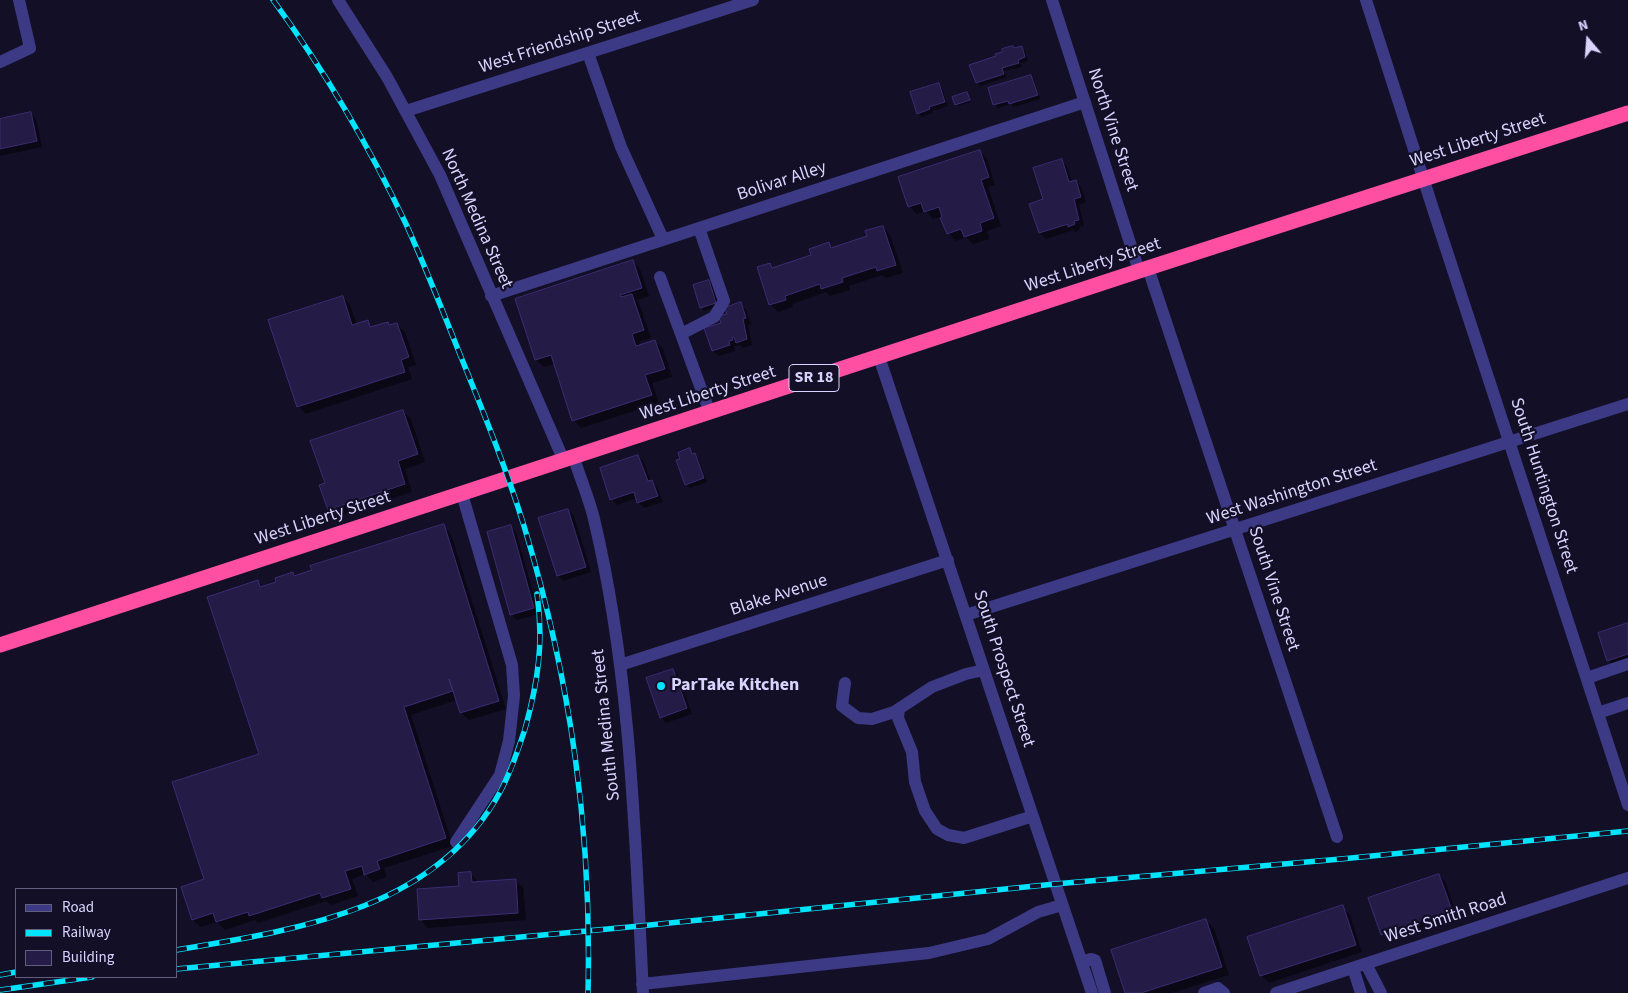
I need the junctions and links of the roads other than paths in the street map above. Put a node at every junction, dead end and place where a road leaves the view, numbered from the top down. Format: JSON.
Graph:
{"nodes":[{"id":1,"x":20,"y":0,"type":"edge"},
{"id":2,"x":338,"y":0,"type":"edge"},
{"id":3,"x":753,"y":0,"type":"edge"},
{"id":4,"x":1052,"y":0,"type":"edge"},
{"id":5,"x":1366,"y":0,"type":"edge"},
{"id":6,"x":588,"y":53,"type":"junction"},
{"id":7,"x":0,"y":62,"type":"edge"},
{"id":8,"x":1085,"y":102,"type":"junction"},
{"id":9,"x":406,"y":111,"type":"junction"},
{"id":10,"x":1628,"y":112,"type":"edge"},
{"id":11,"x":1422,"y":179,"type":"junction"},
{"id":12,"x":699,"y":228,"type":"junction"},
{"id":13,"x":663,"y":240,"type":"junction"},
{"id":14,"x":1144,"y":269,"type":"junction"},
{"id":15,"x":660,"y":276,"type":"dead end"},
{"id":16,"x":491,"y":296,"type":"junction"},
{"id":17,"x":681,"y":334,"type":"junction"},
{"id":18,"x":879,"y":357,"type":"junction"},
{"id":19,"x":1628,"y":404,"type":"edge"},
{"id":20,"x":710,"y":413,"type":"junction"},
{"id":21,"x":1510,"y":442,"type":"junction"},
{"id":22,"x":569,"y":459,"type":"junction"},
{"id":23,"x":462,"y":494,"type":"junction"},
{"id":24,"x":1235,"y":530,"type":"junction"},
{"id":25,"x":948,"y":560,"type":"junction"},
{"id":26,"x":966,"y":615,"type":"junction"},
{"id":27,"x":0,"y":645,"type":"edge"},
{"id":28,"x":1628,"y":664,"type":"edge"},
{"id":29,"x":620,"y":665,"type":"junction"},
{"id":30,"x":984,"y":670,"type":"junction"},
{"id":31,"x":1587,"y":678,"type":"junction"},
{"id":32,"x":845,"y":683,"type":"dead end"},
{"id":33,"x":1628,"y":703,"type":"edge"},
{"id":34,"x":899,"y":709,"type":"junction"},
{"id":35,"x":1598,"y":713,"type":"junction"},
{"id":36,"x":1628,"y":805,"type":"edge"},
{"id":37,"x":1033,"y":816,"type":"junction"},
{"id":38,"x":1337,"y":837,"type":"dead end"},
{"id":39,"x":456,"y":842,"type":"dead end"},
{"id":40,"x":1628,"y":878,"type":"edge"},
{"id":41,"x":1062,"y":905,"type":"junction"},
{"id":42,"x":1082,"y":962,"type":"junction"},
{"id":43,"x":1366,"y":964,"type":"junction"},
{"id":44,"x":1353,"y":968,"type":"junction"},
{"id":45,"x":642,"y":988,"type":"edge"},
{"id":46,"x":1092,"y":993,"type":"edge"},
{"id":47,"x":1105,"y":993,"type":"edge"},
{"id":48,"x":1204,"y":993,"type":"edge"},
{"id":49,"x":1224,"y":993,"type":"edge"},
{"id":50,"x":1278,"y":993,"type":"edge"},
{"id":51,"x":1361,"y":993,"type":"edge"},
{"id":52,"x":1381,"y":993,"type":"edge"}],
"edges":[{"from":1,"to":7,"type":"street"},
{"from":2,"to":9,"type":"street","name":"North Medina Street"},
{"from":3,"to":6,"type":"street","name":"West Friendship Street"},
{"from":4,"to":8,"type":"street","name":"North Vine Street"},
{"from":5,"to":11,"type":"street","name":"South Huntington Street"},
{"from":6,"to":9,"type":"street","name":"West Friendship Street"},
{"from":6,"to":13,"type":"street"},
{"from":8,"to":12,"type":"street","name":"Bolivar Alley"},
{"from":8,"to":14,"type":"street","name":"North Vine Street"},
{"from":9,"to":16,"type":"street","name":"North Medina Street"},
{"from":10,"to":11,"type":"highway","name":"West Liberty Street","number":"SR 18"},
{"from":11,"to":14,"type":"highway","name":"West Liberty Street","number":"SR 18"},
{"from":11,"to":21,"type":"street","name":"South Huntington Street"},
{"from":12,"to":13,"type":"street","name":"Bolivar Alley"},
{"from":12,"to":17,"type":"street"},
{"from":13,"to":16,"type":"street","name":"Bolivar Alley"},
{"from":14,"to":18,"type":"highway","name":"West Liberty Street","number":"SR 18"},
{"from":14,"to":24,"type":"street","name":"South Vine Street"},
{"from":15,"to":17,"type":"street"},
{"from":16,"to":22,"type":"street","name":"North Medina Street"},
{"from":17,"to":20,"type":"street"},
{"from":18,"to":20,"type":"highway","name":"West Liberty Street","number":"SR 18"},
{"from":18,"to":25,"type":"street","name":"South Prospect Street"},
{"from":19,"to":21,"type":"street","name":"West Washington Street"},
{"from":20,"to":22,"type":"highway","name":"West Liberty Street","number":"SR 18"},
{"from":21,"to":24,"type":"street","name":"West Washington Street"},
{"from":21,"to":31,"type":"street","name":"South Huntington Street"},
{"from":22,"to":23,"type":"highway","name":"West Liberty Street","number":"SR 18"},
{"from":22,"to":29,"type":"street","name":"South Medina Street"},
{"from":23,"to":27,"type":"highway","name":"West Liberty Street","number":"SR 18"},
{"from":23,"to":39,"type":"street"},
{"from":24,"to":26,"type":"street","name":"West Washington Street"},
{"from":24,"to":38,"type":"street","name":"South Vine Street"},
{"from":25,"to":26,"type":"street","name":"South Prospect Street"},
{"from":25,"to":29,"type":"street","name":"Blake Avenue"},
{"from":26,"to":30,"type":"street","name":"South Prospect Street"},
{"from":28,"to":31,"type":"street"},
{"from":29,"to":45,"type":"street","name":"South Medina Street"},
{"from":30,"to":34,"type":"street"},
{"from":30,"to":37,"type":"street","name":"South Prospect Street"},
{"from":31,"to":35,"type":"street","name":"South Huntington Street"},
{"from":32,"to":34,"type":"street"},
{"from":33,"to":35,"type":"street"},
{"from":34,"to":37,"type":"street"},
{"from":35,"to":36,"type":"street","name":"South Huntington Street"},
{"from":37,"to":41,"type":"street","name":"South Prospect Street"},
{"from":40,"to":43,"type":"street","name":"West Smith Road"},
{"from":41,"to":42,"type":"street","name":"South Prospect Street"},
{"from":41,"to":45,"type":"street"},
{"from":42,"to":46,"type":"street","name":"South Prospect Street"},
{"from":42,"to":47,"type":"street"},
{"from":43,"to":44,"type":"street","name":"West Smith Road"},
{"from":43,"to":52,"type":"street"},
{"from":44,"to":50,"type":"street","name":"West Smith Road"},
{"from":44,"to":51,"type":"street"},
{"from":48,"to":49,"type":"street"}]}
